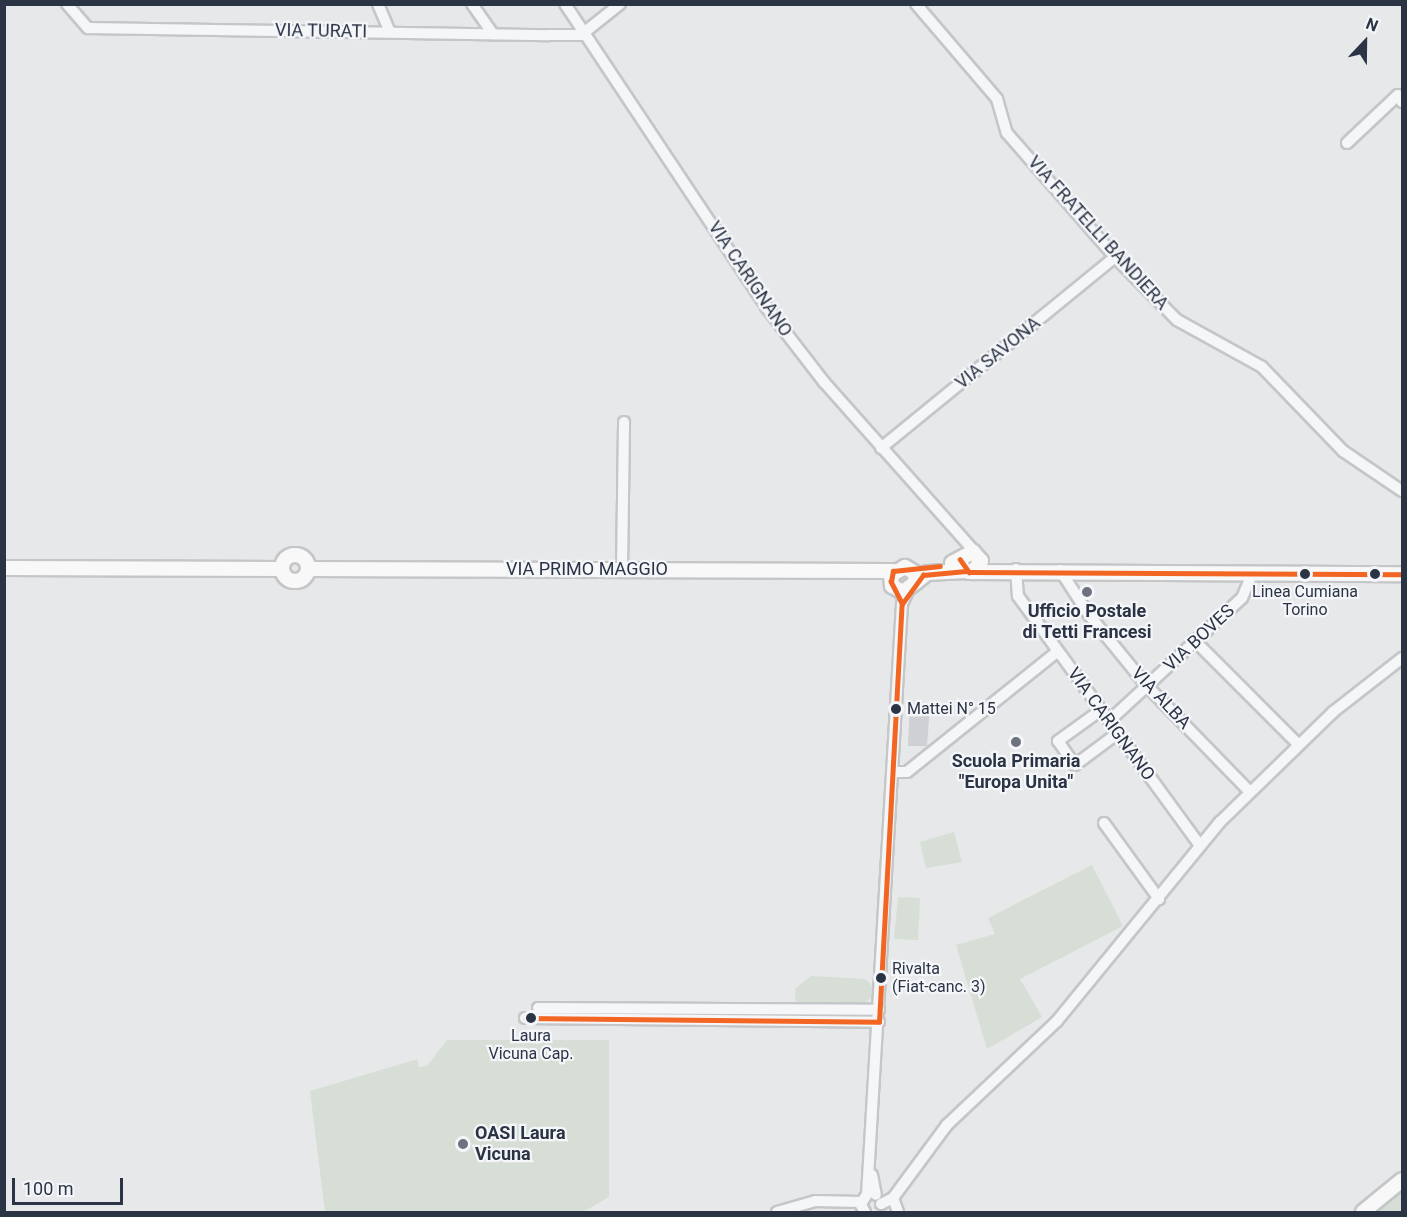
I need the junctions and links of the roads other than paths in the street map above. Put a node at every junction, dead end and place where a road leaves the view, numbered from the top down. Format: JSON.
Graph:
{"nodes":[{"id":1,"x":67,"y":4,"type":"edge"},
{"id":2,"x":378,"y":4,"type":"edge"},
{"id":3,"x":472,"y":4,"type":"edge"},
{"id":4,"x":565,"y":4,"type":"edge"},
{"id":5,"x":620,"y":4,"type":"edge"},
{"id":6,"x":916,"y":4,"type":"edge"},
{"id":7,"x":390,"y":32,"type":"junction"},
{"id":8,"x":586,"y":32,"type":"junction"},
{"id":9,"x":493,"y":34,"type":"junction"},
{"id":10,"x":1402,"y":102,"type":"edge"},
{"id":11,"x":1347,"y":143,"type":"dead end"},
{"id":12,"x":1115,"y":257,"type":"junction"},
{"id":13,"x":624,"y":422,"type":"dead end"},
{"id":14,"x":881,"y":448,"type":"junction"},
{"id":15,"x":1402,"y":491,"type":"edge"},
{"id":16,"x":960,"y":536,"type":"junction"},
{"id":17,"x":978,"y":556,"type":"junction"},
{"id":18,"x":966,"y":567,"type":"junction"},
{"id":19,"x":4,"y":568,"type":"edge"},
{"id":20,"x":622,"y":569,"type":"junction"},
{"id":21,"x":1011,"y":569,"type":"junction"},
{"id":22,"x":1060,"y":570,"type":"junction"},
{"id":23,"x":1253,"y":572,"type":"junction"},
{"id":24,"x":1402,"y":574,"type":"edge"},
{"id":25,"x":902,"y":584,"type":"junction"},
{"id":26,"x":1194,"y":640,"type":"junction"},
{"id":27,"x":1058,"y":651,"type":"junction"},
{"id":28,"x":1402,"y":658,"type":"edge"},
{"id":29,"x":1147,"y":686,"type":"junction"},
{"id":30,"x":1101,"y":710,"type":"junction"},
{"id":31,"x":1109,"y":722,"type":"junction"},
{"id":32,"x":1118,"y":733,"type":"junction"},
{"id":33,"x":1298,"y":744,"type":"junction"},
{"id":34,"x":893,"y":772,"type":"junction"},
{"id":35,"x":1249,"y":791,"type":"junction"},
{"id":36,"x":1104,"y":823,"type":"dead end"},
{"id":37,"x":1199,"y":844,"type":"junction"},
{"id":38,"x":1159,"y":899,"type":"junction"},
{"id":39,"x":538,"y":1008,"type":"dead end"},
{"id":40,"x":879,"y":1016,"type":"junction"},
{"id":41,"x":525,"y":1018,"type":"dead end"},
{"id":42,"x":1402,"y":1180,"type":"edge"},
{"id":43,"x":895,"y":1195,"type":"junction"},
{"id":44,"x":870,"y":1205,"type":"edge"},
{"id":45,"x":777,"y":1212,"type":"edge"},
{"id":46,"x":898,"y":1212,"type":"edge"},
{"id":47,"x":1363,"y":1212,"type":"edge"}],
"edges":[{"from":1,"to":7,"type":"street","name":"VIA TURATI"},
{"from":2,"to":7,"type":"street"},
{"from":3,"to":9,"type":"street"},
{"from":4,"to":8,"type":"street","name":"VIA CARIGNANO"},
{"from":5,"to":8,"type":"street"},
{"from":6,"to":12,"type":"street","name":"VIA FRATELLI BANDIERA"},
{"from":7,"to":9,"type":"street","name":"VIA TURATI"},
{"from":8,"to":9,"type":"street","name":"VIA TURATI"},
{"from":8,"to":14,"type":"street","name":"VIA CARIGNANO"},
{"from":10,"to":11,"type":"street"},
{"from":12,"to":14,"type":"street","name":"VIA SAVONA"},
{"from":12,"to":15,"type":"street","name":"VIA FRATELLI BANDIERA"},
{"from":13,"to":20,"type":"street"},
{"from":14,"to":16,"type":"street","name":"VIA CARIGNANO"},
{"from":16,"to":17,"type":"street","name":"VIA CARIGNANO"},
{"from":16,"to":18,"type":"street"},
{"from":17,"to":18,"type":"main road"},
{"from":17,"to":21,"type":"main road","name":"VIA PRIMO MAGGIO"},
{"from":18,"to":21,"type":"main road","name":"VIA PRIMO MAGGIO"},
{"from":18,"to":25,"type":"main road","name":"VIA PRIMO MAGGIO"},
{"from":19,"to":20,"type":"main road","name":"VIA PRIMO MAGGIO"},
{"from":20,"to":25,"type":"main road","name":"VIA PRIMO MAGGIO"},
{"from":21,"to":22,"type":"main road","name":"VIA PRIMO MAGGIO"},
{"from":21,"to":27,"type":"street","name":"VIA CARIGNANO"},
{"from":22,"to":23,"type":"main road","name":"VIA PRIMO MAGGIO"},
{"from":22,"to":29,"type":"street","name":"VIA ALBA"},
{"from":23,"to":24,"type":"main road","name":"VIA PRIMO MAGGIO"},
{"from":23,"to":26,"type":"street","name":"VIA BOVES"},
{"from":25,"to":34,"type":"street"},
{"from":26,"to":29,"type":"street","name":"VIA BOVES"},
{"from":26,"to":33,"type":"street"},
{"from":27,"to":30,"type":"street","name":"VIA CARIGNANO"},
{"from":27,"to":34,"type":"street"},
{"from":28,"to":33,"type":"street"},
{"from":29,"to":31,"type":"street","name":"VIA BOVES"},
{"from":29,"to":35,"type":"street","name":"VIA ALBA"},
{"from":30,"to":31,"type":"street","name":"VIA CARIGNANO"},
{"from":30,"to":32,"type":"street"},
{"from":31,"to":32,"type":"street","name":"VIA CARIGNANO"},
{"from":32,"to":37,"type":"street","name":"VIA CARIGNANO"},
{"from":33,"to":35,"type":"street"},
{"from":34,"to":40,"type":"street"},
{"from":35,"to":37,"type":"street"},
{"from":36,"to":38,"type":"street"},
{"from":37,"to":38,"type":"street"},
{"from":38,"to":43,"type":"street"},
{"from":39,"to":40,"type":"street"},
{"from":40,"to":41,"type":"street"},
{"from":40,"to":44,"type":"street"},
{"from":42,"to":47,"type":"main road"},
{"from":43,"to":44,"type":"street"},
{"from":43,"to":46,"type":"street"},
{"from":44,"to":45,"type":"street"}]}
